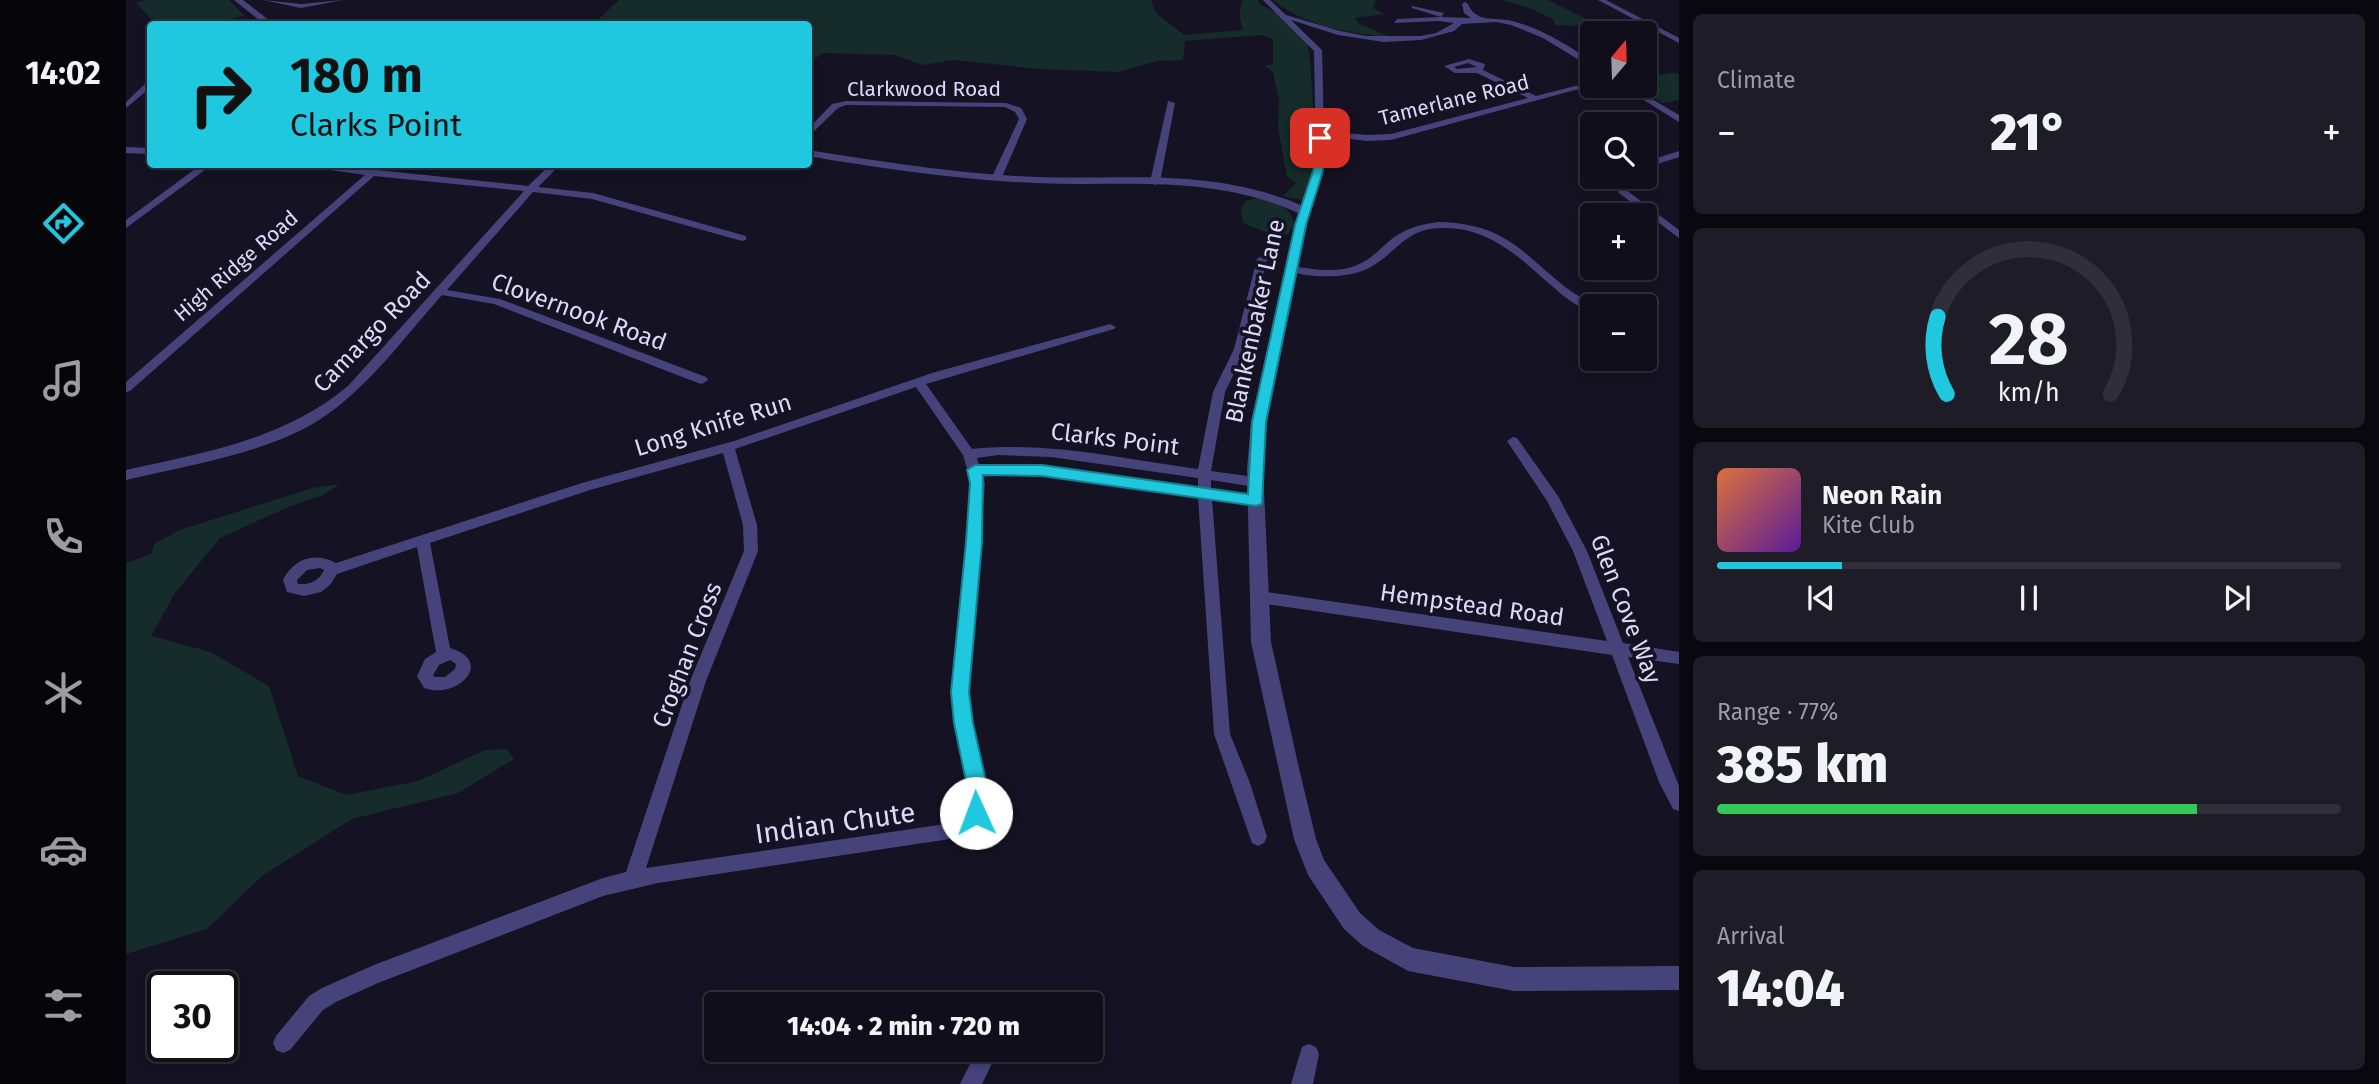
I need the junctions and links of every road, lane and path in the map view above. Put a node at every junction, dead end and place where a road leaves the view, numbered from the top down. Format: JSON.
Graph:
{"nodes":[{"id":1,"x":239,"y":0,"type":"edge"},
{"id":2,"x":266,"y":0,"type":"edge"},
{"id":3,"x":340,"y":0,"type":"edge"},
{"id":4,"x":1266,"y":0,"type":"edge"},
{"id":5,"x":1601,"y":0,"type":"edge"},
{"id":6,"x":1465,"y":4,"type":"dead end"},
{"id":7,"x":1414,"y":7,"type":"dead end"},
{"id":8,"x":1286,"y":17,"type":"junction"},
{"id":9,"x":1477,"y":20,"type":"junction"},
{"id":10,"x":265,"y":21,"type":"edge"},
{"id":11,"x":1396,"y":21,"type":"dead end"},
{"id":12,"x":1462,"y":22,"type":"junction"},
{"id":13,"x":1679,"y":41,"type":"edge"},
{"id":14,"x":1580,"y":57,"type":"edge"},
{"id":15,"x":1478,"y":71,"type":"dead end"},
{"id":16,"x":147,"y":87,"type":"edge"},
{"id":17,"x":1580,"y":89,"type":"edge"},
{"id":18,"x":1644,"y":98,"type":"edge"},
{"id":19,"x":1536,"y":99,"type":"junction"},
{"id":20,"x":1171,"y":103,"type":"dead end"},
{"id":21,"x":126,"y":106,"type":"edge"},
{"id":22,"x":1679,"y":120,"type":"edge"},
{"id":23,"x":812,"y":131,"type":"edge"},
{"id":24,"x":1320,"y":133,"type":"junction"},
{"id":25,"x":126,"y":150,"type":"edge"},
{"id":26,"x":147,"y":151,"type":"edge"},
{"id":27,"x":812,"y":153,"type":"edge"},
{"id":28,"x":1679,"y":154,"type":"edge"},
{"id":29,"x":1657,"y":161,"type":"edge"},
{"id":30,"x":204,"y":168,"type":"edge"},
{"id":31,"x":327,"y":168,"type":"edge"},
{"id":32,"x":544,"y":168,"type":"edge"},
{"id":33,"x":553,"y":168,"type":"edge"},
{"id":34,"x":372,"y":173,"type":"junction"},
{"id":35,"x":997,"y":177,"type":"junction"},
{"id":36,"x":1155,"y":182,"type":"junction"},
{"id":37,"x":532,"y":188,"type":"junction"},
{"id":38,"x":1620,"y":189,"type":"edge"},
{"id":39,"x":1304,"y":211,"type":"junction"},
{"id":40,"x":126,"y":225,"type":"edge"},
{"id":41,"x":1679,"y":235,"type":"edge"},
{"id":42,"x":742,"y":238,"type":"dead end"},
{"id":43,"x":1262,"y":259,"type":"dead end"},
{"id":44,"x":1292,"y":269,"type":"junction"},
{"id":45,"x":440,"y":292,"type":"junction"},
{"id":46,"x":1580,"y":301,"type":"edge"},
{"id":47,"x":1110,"y":327,"type":"dead end"},
{"id":48,"x":702,"y":380,"type":"dead end"},
{"id":49,"x":919,"y":382,"type":"junction"},
{"id":50,"x":126,"y":388,"type":"edge"},
{"id":51,"x":1513,"y":441,"type":"dead end"},
{"id":52,"x":728,"y":448,"type":"junction"},
{"id":53,"x":1087,"y":458,"type":"junction"},
{"id":54,"x":972,"y":462,"type":"junction"},
{"id":55,"x":1204,"y":474,"type":"junction"},
{"id":56,"x":126,"y":475,"type":"edge"},
{"id":57,"x":1085,"y":477,"type":"junction"},
{"id":58,"x":1256,"y":491,"type":"junction"},
{"id":59,"x":1205,"y":493,"type":"junction"},
{"id":60,"x":423,"y":541,"type":"junction"},
{"id":61,"x":331,"y":570,"type":"dead end"},
{"id":62,"x":1259,"y":597,"type":"junction"},
{"id":63,"x":1619,"y":650,"type":"junction"},
{"id":64,"x":443,"y":655,"type":"dead end"},
{"id":65,"x":1679,"y":657,"type":"edge"},
{"id":66,"x":1679,"y":803,"type":"edge"},
{"id":67,"x":1258,"y":837,"type":"dead end"},
{"id":68,"x":634,"y":878,"type":"junction"},
{"id":69,"x":1679,"y":978,"type":"edge"},
{"id":70,"x":283,"y":1042,"type":"dead end"},
{"id":71,"x":1310,"y":1054,"type":"dead end"},
{"id":72,"x":982,"y":1062,"type":"edge"},
{"id":73,"x":971,"y":1084,"type":"edge"},
{"id":74,"x":1302,"y":1084,"type":"edge"}],
"edges":[{"from":1,"to":10,"type":"street"},
{"from":2,"to":3,"type":"street"},
{"from":4,"to":8,"type":"street"},
{"from":5,"to":13,"type":"street"},
{"from":6,"to":9,"type":"street"},
{"from":7,"to":12,"type":"street"},
{"from":8,"to":12,"type":"street"},
{"from":8,"to":24,"type":"street"},
{"from":9,"to":12,"type":"street"},
{"from":9,"to":14,"type":"street"},
{"from":11,"to":12,"type":"street"},
{"from":15,"to":19,"type":"street"},
{"from":16,"to":21,"type":"street"},
{"from":17,"to":19,"type":"street","name":"Tamerlane Road"},
{"from":18,"to":22,"type":"street"},
{"from":19,"to":24,"type":"street","name":"Tamerlane Road"},
{"from":20,"to":36,"type":"street"},
{"from":23,"to":35,"type":"street","name":"Clarkwood Road"},
{"from":24,"to":39,"type":"street"},
{"from":25,"to":26,"type":"street"},
{"from":27,"to":35,"type":"street","name":"Blankenbaker Lane"},
{"from":28,"to":29,"type":"street"},
{"from":30,"to":40,"type":"street"},
{"from":31,"to":34,"type":"street"},
{"from":32,"to":37,"type":"street","name":"Camargo Road"},
{"from":33,"to":37,"type":"street","name":"Camargo Road"},
{"from":34,"to":37,"type":"street"},
{"from":34,"to":50,"type":"street","name":"High Ridge Road"},
{"from":35,"to":36,"type":"street","name":"Blankenbaker Lane"},
{"from":36,"to":39,"type":"street","name":"Blankenbaker Lane"},
{"from":37,"to":42,"type":"street"},
{"from":37,"to":45,"type":"street","name":"Camargo Road"},
{"from":38,"to":41,"type":"street"},
{"from":39,"to":44,"type":"street","name":"Blankenbaker Lane"},
{"from":43,"to":55,"type":"street"},
{"from":44,"to":46,"type":"street"},
{"from":44,"to":58,"type":"street","name":"Blankenbaker Lane"},
{"from":45,"to":48,"type":"street","name":"Clovernook Road"},
{"from":45,"to":56,"type":"street","name":"Camargo Road"},
{"from":47,"to":49,"type":"street","name":"Long Knife Run"},
{"from":49,"to":52,"type":"street","name":"Long Knife Run"},
{"from":49,"to":54,"type":"street"},
{"from":51,"to":63,"type":"street","name":"Glen Cove Way"},
{"from":52,"to":60,"type":"street","name":"Long Knife Run"},
{"from":52,"to":68,"type":"street","name":"Croghan Cross"},
{"from":53,"to":54,"type":"street","name":"Clarks Point"},
{"from":53,"to":55,"type":"street","name":"Clarks Point"},
{"from":53,"to":57,"type":"street"},
{"from":54,"to":57,"type":"street","name":"Clarks Point"},
{"from":54,"to":68,"type":"street","name":"Indian Chute"},
{"from":55,"to":58,"type":"street","name":"Clarks Point"},
{"from":55,"to":59,"type":"street"},
{"from":57,"to":59,"type":"street","name":"Clarks Point"},
{"from":58,"to":59,"type":"street","name":"Clarks Point"},
{"from":58,"to":62,"type":"street","name":"Blankenbaker Lane"},
{"from":59,"to":67,"type":"street"},
{"from":60,"to":61,"type":"street","name":"Long Knife Run"},
{"from":60,"to":64,"type":"street"},
{"from":62,"to":63,"type":"street","name":"Hempstead Road"},
{"from":62,"to":69,"type":"street","name":"Blankenbaker Lane"},
{"from":63,"to":65,"type":"street","name":"Hempstead Road"},
{"from":63,"to":66,"type":"street","name":"Glen Cove Way"},
{"from":68,"to":70,"type":"street","name":"Indian Chute"},
{"from":71,"to":74,"type":"street"},
{"from":72,"to":73,"type":"street"}]}
